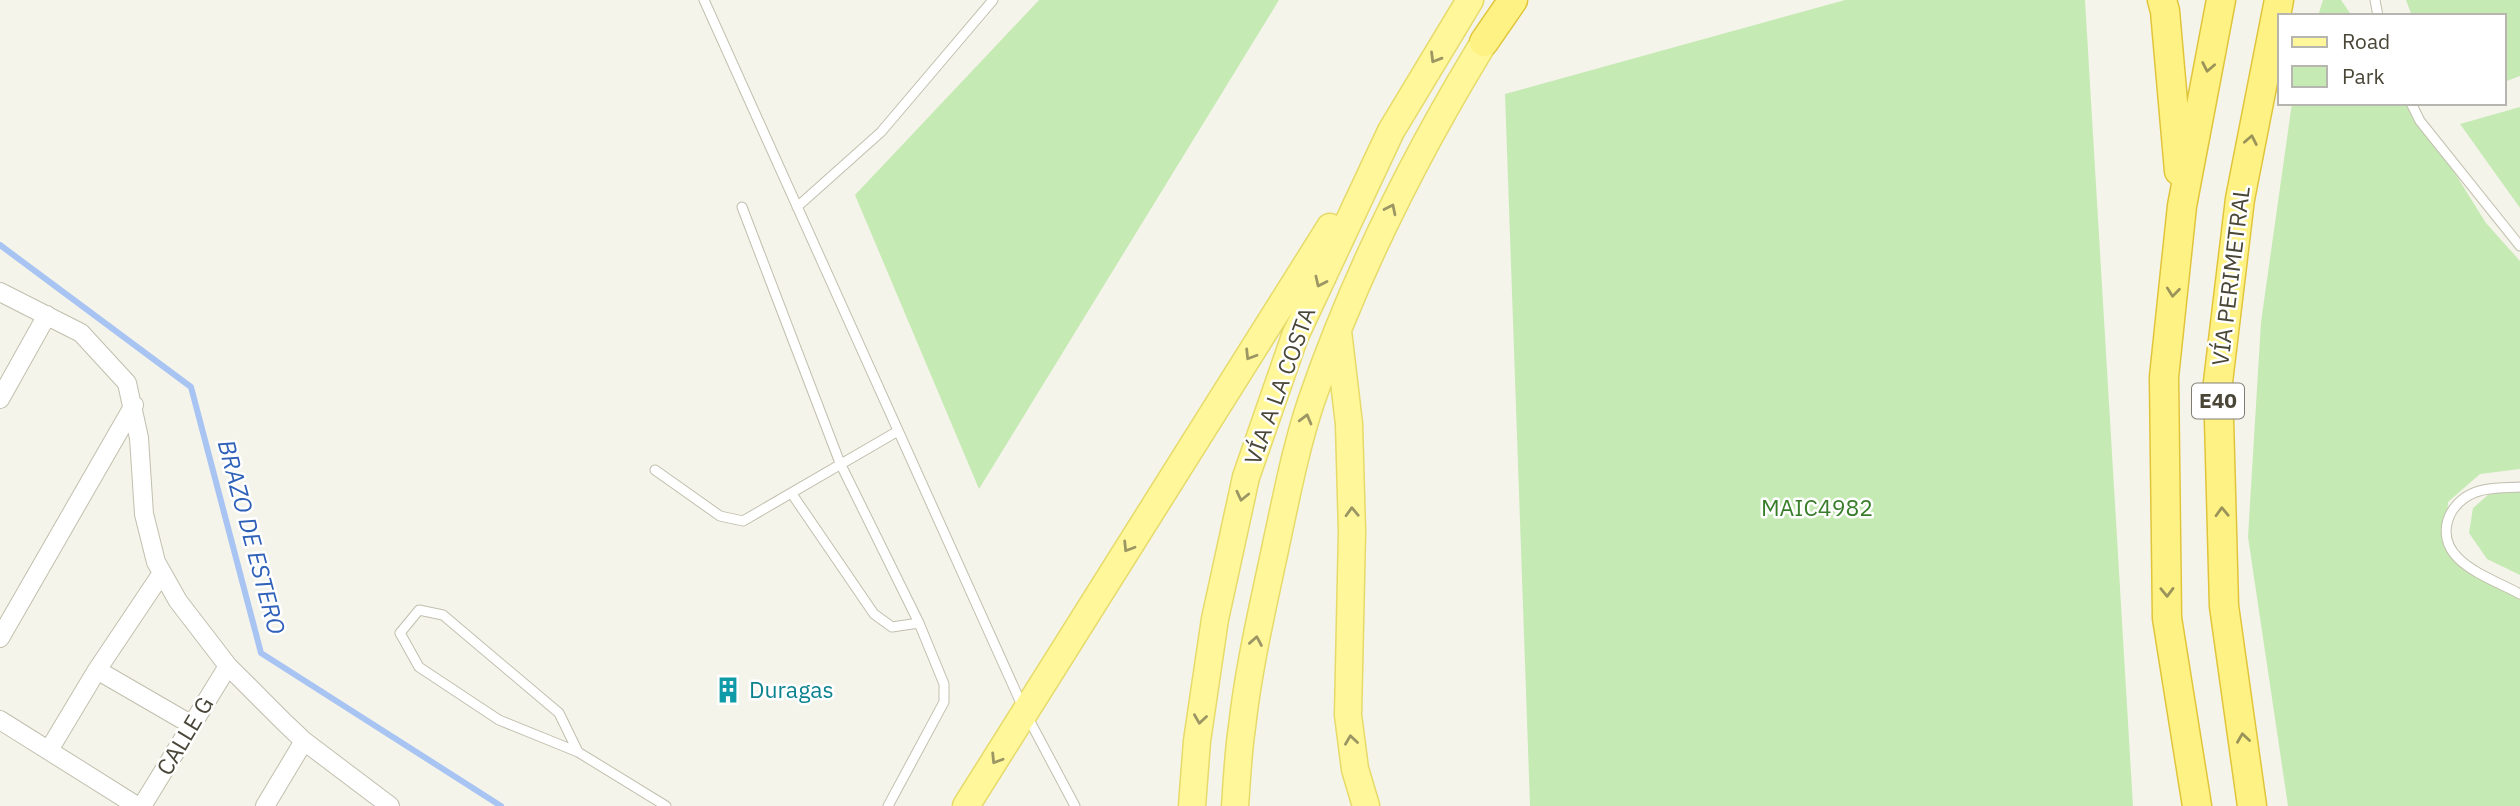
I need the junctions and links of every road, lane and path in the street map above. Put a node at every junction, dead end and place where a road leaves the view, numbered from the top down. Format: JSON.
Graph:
{"nodes":[{"id":1,"x":704,"y":0,"type":"edge"},
{"id":2,"x":993,"y":0,"type":"edge"},
{"id":3,"x":1470,"y":0,"type":"edge"},
{"id":4,"x":1512,"y":0,"type":"edge"},
{"id":5,"x":2162,"y":0,"type":"edge"},
{"id":6,"x":2221,"y":0,"type":"edge"},
{"id":7,"x":2279,"y":0,"type":"edge"},
{"id":8,"x":1484,"y":42,"type":"joint"},
{"id":9,"x":2412,"y":105,"type":"edge"},
{"id":10,"x":1391,"y":131,"type":"junction"},
{"id":11,"x":2182,"y":206,"type":"junction"},
{"id":12,"x":743,"y":207,"type":"dead end"},
{"id":13,"x":797,"y":207,"type":"junction"},
{"id":14,"x":2520,"y":246,"type":"edge"},
{"id":15,"x":0,"y":292,"type":"edge"},
{"id":16,"x":47,"y":315,"type":"junction"},
{"id":17,"x":1338,"y":329,"type":"junction"},
{"id":18,"x":0,"y":399,"type":"edge"},
{"id":19,"x":134,"y":405,"type":"junction"},
{"id":20,"x":898,"y":431,"type":"junction"},
{"id":21,"x":841,"y":463,"type":"junction"},
{"id":22,"x":655,"y":470,"type":"dead end"},
{"id":23,"x":2520,"y":487,"type":"edge"},
{"id":24,"x":792,"y":494,"type":"junction"},
{"id":25,"x":162,"y":573,"type":"junction"},
{"id":26,"x":2520,"y":594,"type":"edge"},
{"id":27,"x":919,"y":623,"type":"junction"},
{"id":28,"x":0,"y":638,"type":"edge"},
{"id":29,"x":228,"y":666,"type":"junction"},
{"id":30,"x":97,"y":670,"type":"junction"},
{"id":31,"x":1025,"y":712,"type":"junction"},
{"id":32,"x":0,"y":720,"type":"edge"},
{"id":33,"x":192,"y":725,"type":"junction"},
{"id":34,"x":304,"y":741,"type":"junction"},
{"id":35,"x":49,"y":750,"type":"junction"},
{"id":36,"x":578,"y":752,"type":"junction"},
{"id":37,"x":140,"y":806,"type":"edge"},
{"id":38,"x":265,"y":806,"type":"edge"},
{"id":39,"x":390,"y":806,"type":"edge"},
{"id":40,"x":666,"y":806,"type":"edge"},
{"id":41,"x":888,"y":806,"type":"edge"},
{"id":42,"x":966,"y":806,"type":"edge"},
{"id":43,"x":1075,"y":806,"type":"edge"},
{"id":44,"x":1192,"y":806,"type":"edge"},
{"id":45,"x":1235,"y":806,"type":"edge"},
{"id":46,"x":1366,"y":806,"type":"edge"},
{"id":47,"x":2197,"y":806,"type":"edge"},
{"id":48,"x":2252,"y":806,"type":"edge"}],
"edges":[{"from":1,"to":13,"type":"lane"},
{"from":2,"to":13,"type":"lane"},
{"from":3,"to":10,"type":"main road","name":"VÍA A LA COSTA","one_way":true},
{"from":4,"to":8,"type":"highway"},
{"from":5,"to":11,"type":"highway"},
{"from":6,"to":11,"type":"highway","number":"E40","one_way":true},
{"from":48,"to":7,"type":"highway","name":"VÍA PERIMETRAL","number":"E40","one_way":true},
{"from":17,"to":8,"type":"main road","name":"VÍA A LA COSTA","one_way":true},
{"from":9,"to":14,"type":"lane"},
{"from":10,"to":31,"type":"main road","one_way":true},
{"from":10,"to":44,"type":"main road","name":"VÍA A LA COSTA","one_way":true},
{"from":11,"to":47,"type":"highway","number":"E40","one_way":true},
{"from":12,"to":21,"type":"lane"},
{"from":13,"to":20,"type":"lane"},
{"from":15,"to":16,"type":"street"},
{"from":16,"to":18,"type":"street"},
{"from":16,"to":19,"type":"street"},
{"from":45,"to":17,"type":"main road","name":"VÍA A LA COSTA","one_way":true},
{"from":46,"to":17,"type":"main road","one_way":true},
{"from":19,"to":25,"type":"street"},
{"from":19,"to":28,"type":"street"},
{"from":20,"to":21,"type":"lane"},
{"from":20,"to":31,"type":"lane"},
{"from":21,"to":24,"type":"lane"},
{"from":21,"to":27,"type":"lane"},
{"from":22,"to":24,"type":"lane"},
{"from":23,"to":26,"type":"lane"},
{"from":24,"to":27,"type":"lane"},
{"from":25,"to":29,"type":"street"},
{"from":25,"to":30,"type":"street"},
{"from":27,"to":41,"type":"lane"},
{"from":29,"to":33,"type":"street","name":"CALLE G"},
{"from":29,"to":34,"type":"street"},
{"from":30,"to":33,"type":"street"},
{"from":30,"to":35,"type":"street"},
{"from":31,"to":42,"type":"main road","one_way":true},
{"from":31,"to":43,"type":"lane"},
{"from":32,"to":35,"type":"street"},
{"from":33,"to":37,"type":"street","name":"CALLE G"},
{"from":34,"to":38,"type":"street"},
{"from":34,"to":39,"type":"street"},
{"from":35,"to":37,"type":"street"},
{"from":36,"to":36,"type":"lane"},
{"from":36,"to":40,"type":"lane"}]}
